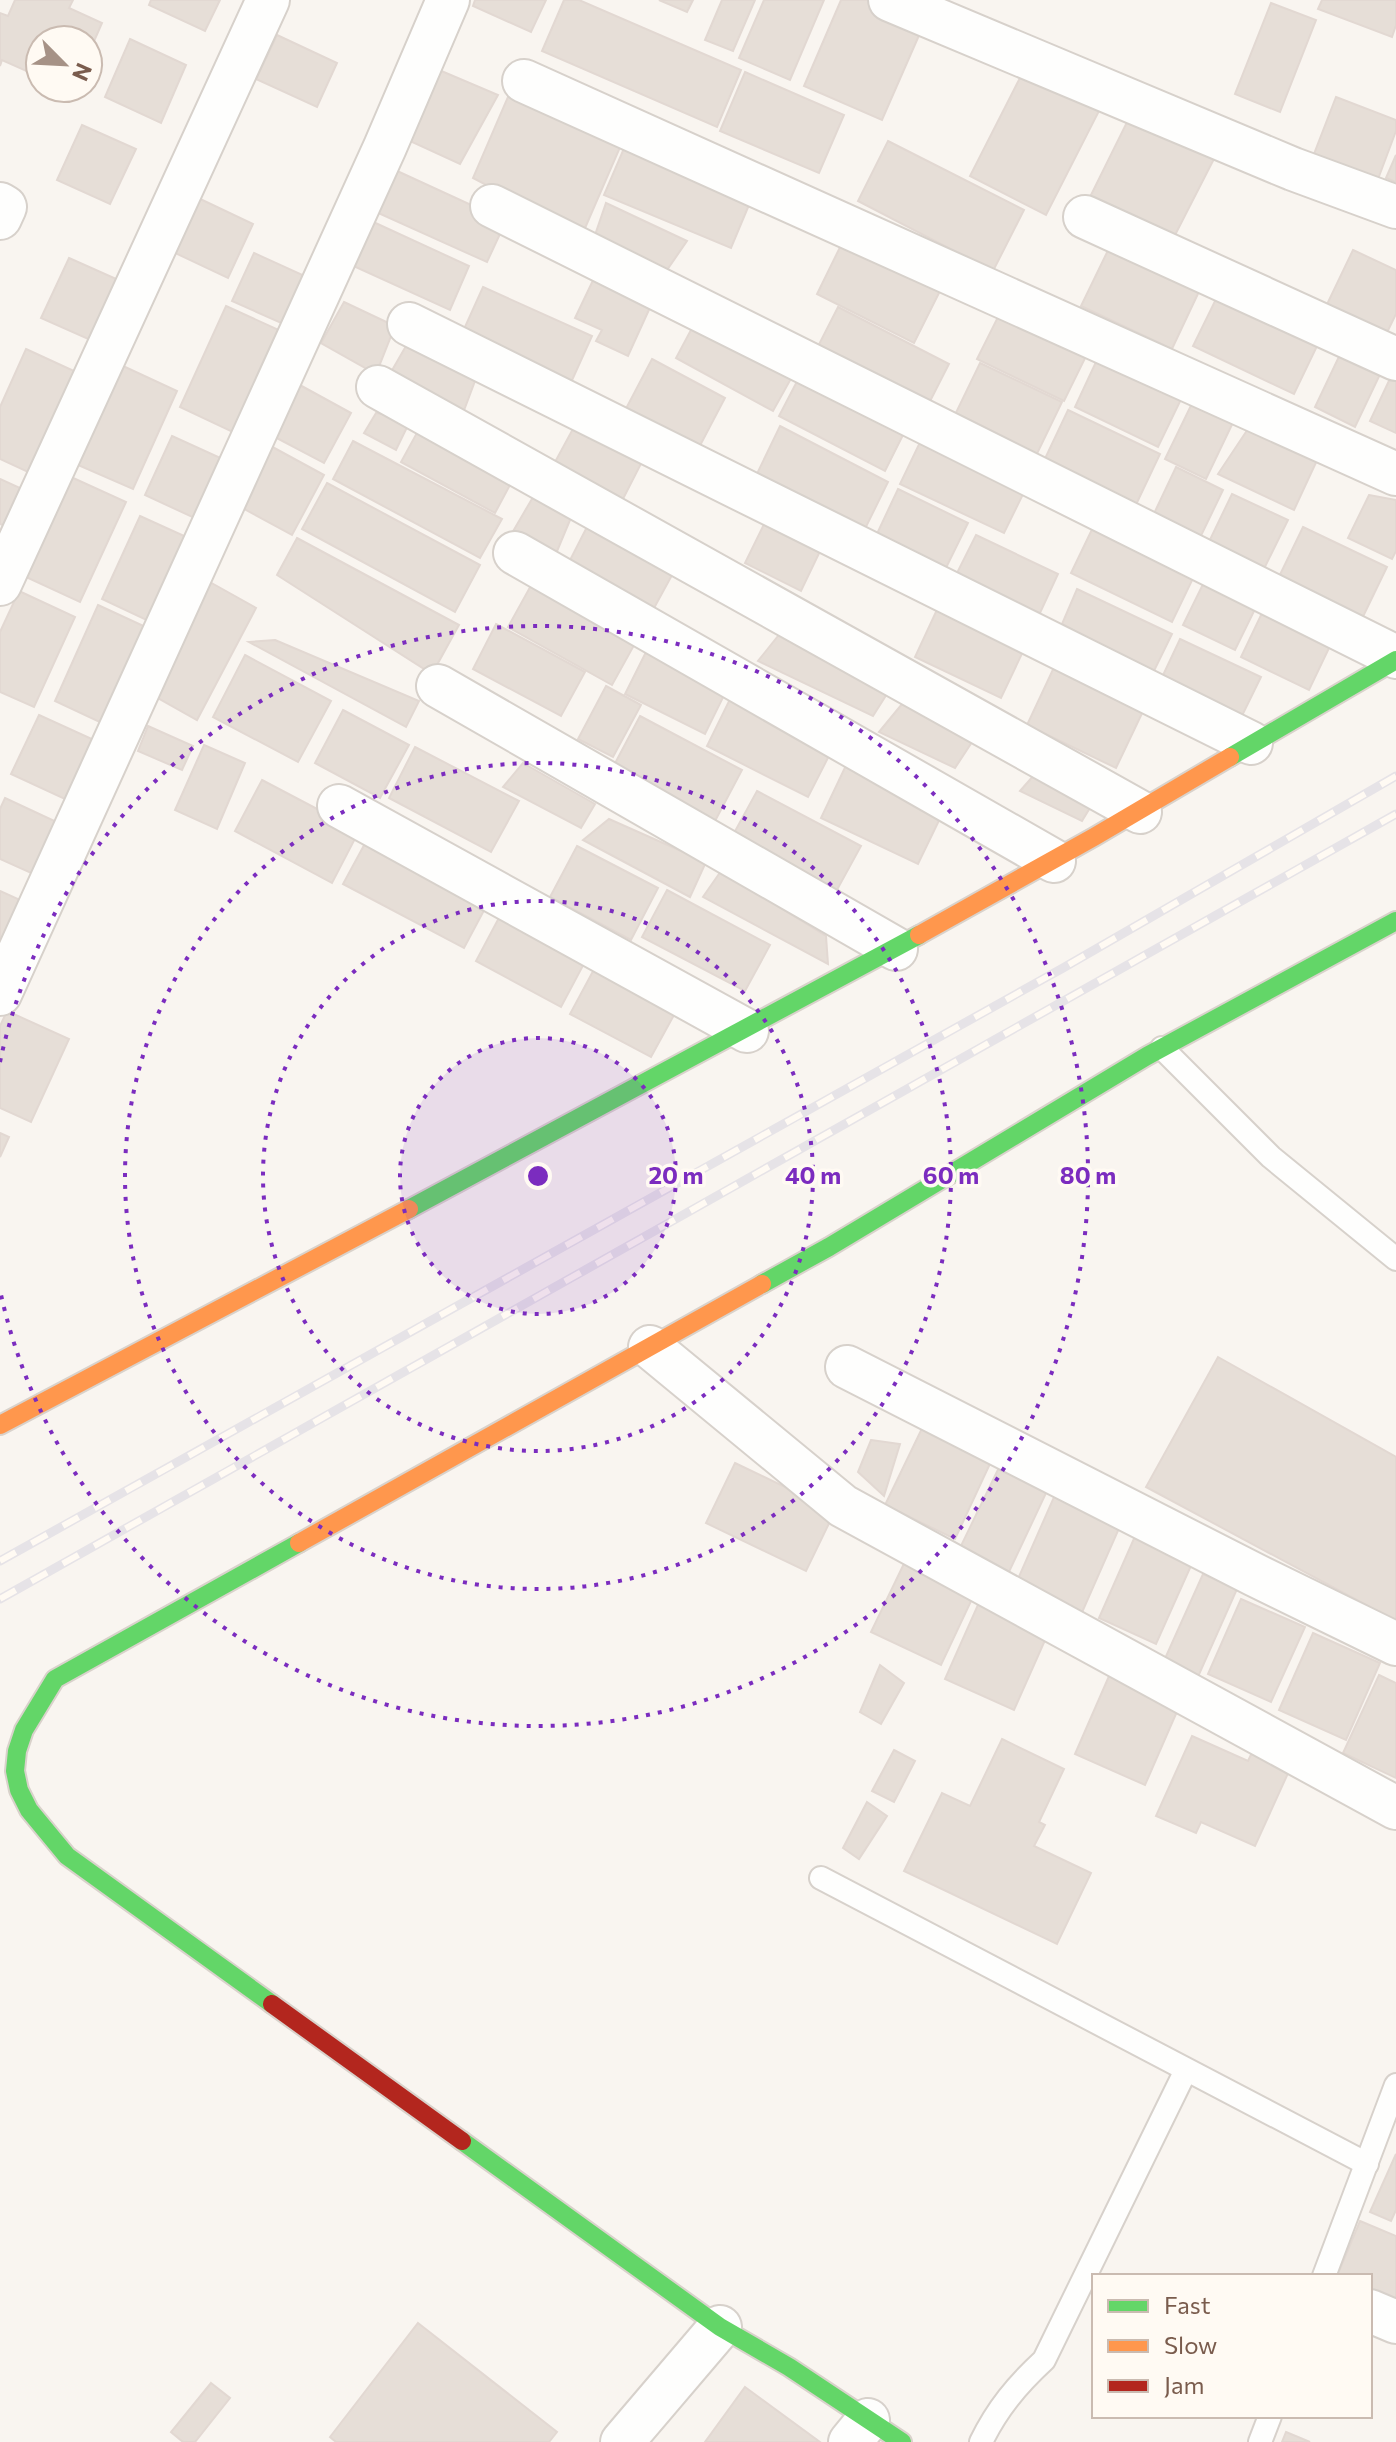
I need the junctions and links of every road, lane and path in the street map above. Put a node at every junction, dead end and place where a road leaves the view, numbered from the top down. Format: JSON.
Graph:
{"nodes":[{"id":1,"x":268,"y":0,"type":"edge"},
{"id":2,"x":448,"y":0,"type":"edge"},
{"id":3,"x":890,"y":0,"type":"edge"},
{"id":4,"x":524,"y":81,"type":"dead end"},
{"id":5,"x":0,"y":204,"type":"edge"},
{"id":6,"x":492,"y":206,"type":"dead end"},
{"id":7,"x":1396,"y":207,"type":"edge"},
{"id":8,"x":1085,"y":217,"type":"dead end"},
{"id":9,"x":0,"y":218,"type":"edge"},
{"id":10,"x":409,"y":324,"type":"dead end"},
{"id":11,"x":1396,"y":359,"type":"edge"},
{"id":12,"x":378,"y":387,"type":"dead end"},
{"id":13,"x":1396,"y":474,"type":"edge"},
{"id":14,"x":515,"y":553,"type":"dead end"},
{"id":15,"x":0,"y":584,"type":"edge"},
{"id":16,"x":1396,"y":659,"type":"edge"},
{"id":17,"x":438,"y":686,"type":"dead end"},
{"id":18,"x":1251,"y":743,"type":"junction"},
{"id":19,"x":339,"y":806,"type":"dead end"},
{"id":20,"x":1140,"y":812,"type":"junction"},
{"id":21,"x":1054,"y":861,"type":"junction"},
{"id":22,"x":1396,"y":921,"type":"edge"},
{"id":23,"x":896,"y":949,"type":"junction"},
{"id":24,"x":0,"y":994,"type":"edge"},
{"id":25,"x":747,"y":1031,"type":"junction"},
{"id":26,"x":1162,"y":1048,"type":"junction"},
{"id":27,"x":1396,"y":1259,"type":"edge"},
{"id":28,"x":650,"y":1347,"type":"junction"},
{"id":29,"x":847,"y":1367,"type":"dead end"},
{"id":30,"x":0,"y":1425,"type":"edge"},
{"id":31,"x":1396,"y":1644,"type":"edge"},
{"id":32,"x":0,"y":1761,"type":"edge"},
{"id":33,"x":1396,"y":1808,"type":"edge"},
{"id":34,"x":821,"y":1878,"type":"dead end"},
{"id":35,"x":1186,"y":2070,"type":"junction"},
{"id":36,"x":1396,"y":2085,"type":"edge"},
{"id":37,"x":1367,"y":2164,"type":"junction"},
{"id":38,"x":1325,"y":2274,"type":"edge"},
{"id":39,"x":1372,"y":2312,"type":"edge"},
{"id":40,"x":1396,"y":2322,"type":"edge"},
{"id":41,"x":720,"y":2327,"type":"junction"},
{"id":42,"x":1269,"y":2418,"type":"edge"},
{"id":43,"x":873,"y":2435,"type":"edge"},
{"id":44,"x":622,"y":2442,"type":"edge"},
{"id":45,"x":981,"y":2442,"type":"edge"},
{"id":46,"x":1260,"y":2442,"type":"edge"}],
"edges":[{"from":1,"to":15,"type":"street"},
{"from":2,"to":24,"type":"street"},
{"from":3,"to":7,"type":"street"},
{"from":4,"to":13,"type":"street"},
{"from":5,"to":9,"type":"street"},
{"from":6,"to":16,"type":"street"},
{"from":8,"to":11,"type":"street"},
{"from":10,"to":18,"type":"street"},
{"from":12,"to":20,"type":"street"},
{"from":14,"to":21,"type":"street"},
{"from":16,"to":18,"type":"street"},
{"from":17,"to":23,"type":"street"},
{"from":18,"to":20,"type":"street"},
{"from":19,"to":25,"type":"street"},
{"from":20,"to":21,"type":"street"},
{"from":21,"to":23,"type":"street"},
{"from":22,"to":26,"type":"street"},
{"from":23,"to":25,"type":"street"},
{"from":25,"to":30,"type":"street"},
{"from":26,"to":27,"type":"lane"},
{"from":26,"to":28,"type":"street"},
{"from":28,"to":32,"type":"street"},
{"from":28,"to":33,"type":"street"},
{"from":29,"to":31,"type":"street"},
{"from":32,"to":41,"type":"street"},
{"from":34,"to":35,"type":"lane"},
{"from":35,"to":37,"type":"lane"},
{"from":35,"to":45,"type":"lane"},
{"from":36,"to":37,"type":"lane"},
{"from":37,"to":38,"type":"lane"},
{"from":39,"to":40,"type":"street"},
{"from":41,"to":43,"type":"street"},
{"from":41,"to":44,"type":"street"},
{"from":42,"to":46,"type":"lane"}]}
